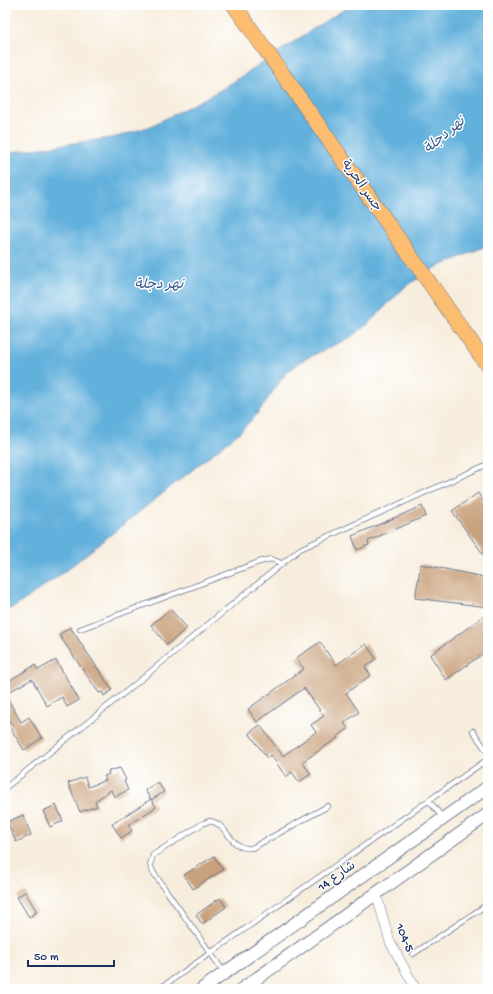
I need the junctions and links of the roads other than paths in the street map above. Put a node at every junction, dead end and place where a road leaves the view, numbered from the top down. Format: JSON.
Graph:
{"nodes":[{"id":1,"x":234,"y":5,"type":"edge"},
{"id":2,"x":488,"y":366,"type":"edge"},
{"id":3,"x":488,"y":464,"type":"edge"},
{"id":4,"x":281,"y":563,"type":"junction"},
{"id":5,"x":80,"y":629,"type":"dead end"},
{"id":6,"x":473,"y":731,"type":"dead end"},
{"id":7,"x":488,"y":753,"type":"edge"},
{"id":8,"x":488,"y":759,"type":"edge"},
{"id":9,"x":488,"y":786,"type":"edge"},
{"id":10,"x":5,"y":788,"type":"edge"},
{"id":11,"x":429,"y":801,"type":"junction"},
{"id":12,"x":328,"y":806,"type":"dead end"},
{"id":13,"x":488,"y":814,"type":"edge"},
{"id":14,"x":443,"y":819,"type":"junction"},
{"id":15,"x":376,"y":893,"type":"junction"},
{"id":16,"x":488,"y":904,"type":"edge"},
{"id":17,"x":211,"y":953,"type":"junction"},
{"id":18,"x":413,"y":954,"type":"dead end"},
{"id":19,"x":225,"y":973,"type":"junction"},
{"id":20,"x":159,"y":989,"type":"edge"},
{"id":21,"x":202,"y":989,"type":"edge"},
{"id":22,"x":242,"y":989,"type":"edge"},
{"id":23,"x":416,"y":989,"type":"edge"}],
"edges":[{"from":1,"to":2,"type":"main road","name":"جسر الحرية"},
{"from":3,"to":4,"type":"lane"},
{"from":4,"to":5,"type":"lane"},
{"from":4,"to":10,"type":"lane"},
{"from":6,"to":7,"type":"lane"},
{"from":8,"to":11,"type":"lane"},
{"from":9,"to":14,"type":"street","name":"شارع 14"},
{"from":11,"to":14,"type":"lane"},
{"from":11,"to":17,"type":"lane"},
{"from":12,"to":17,"type":"lane"},
{"from":13,"to":15,"type":"street"},
{"from":14,"to":19,"type":"street","name":"شارع 14"},
{"from":15,"to":22,"type":"street"},
{"from":15,"to":23,"type":"street","name":"104-5"},
{"from":16,"to":18,"type":"lane"},
{"from":17,"to":19,"type":"lane"},
{"from":17,"to":20,"type":"lane"},
{"from":19,"to":21,"type":"street","name":"شارع 14"}]}
